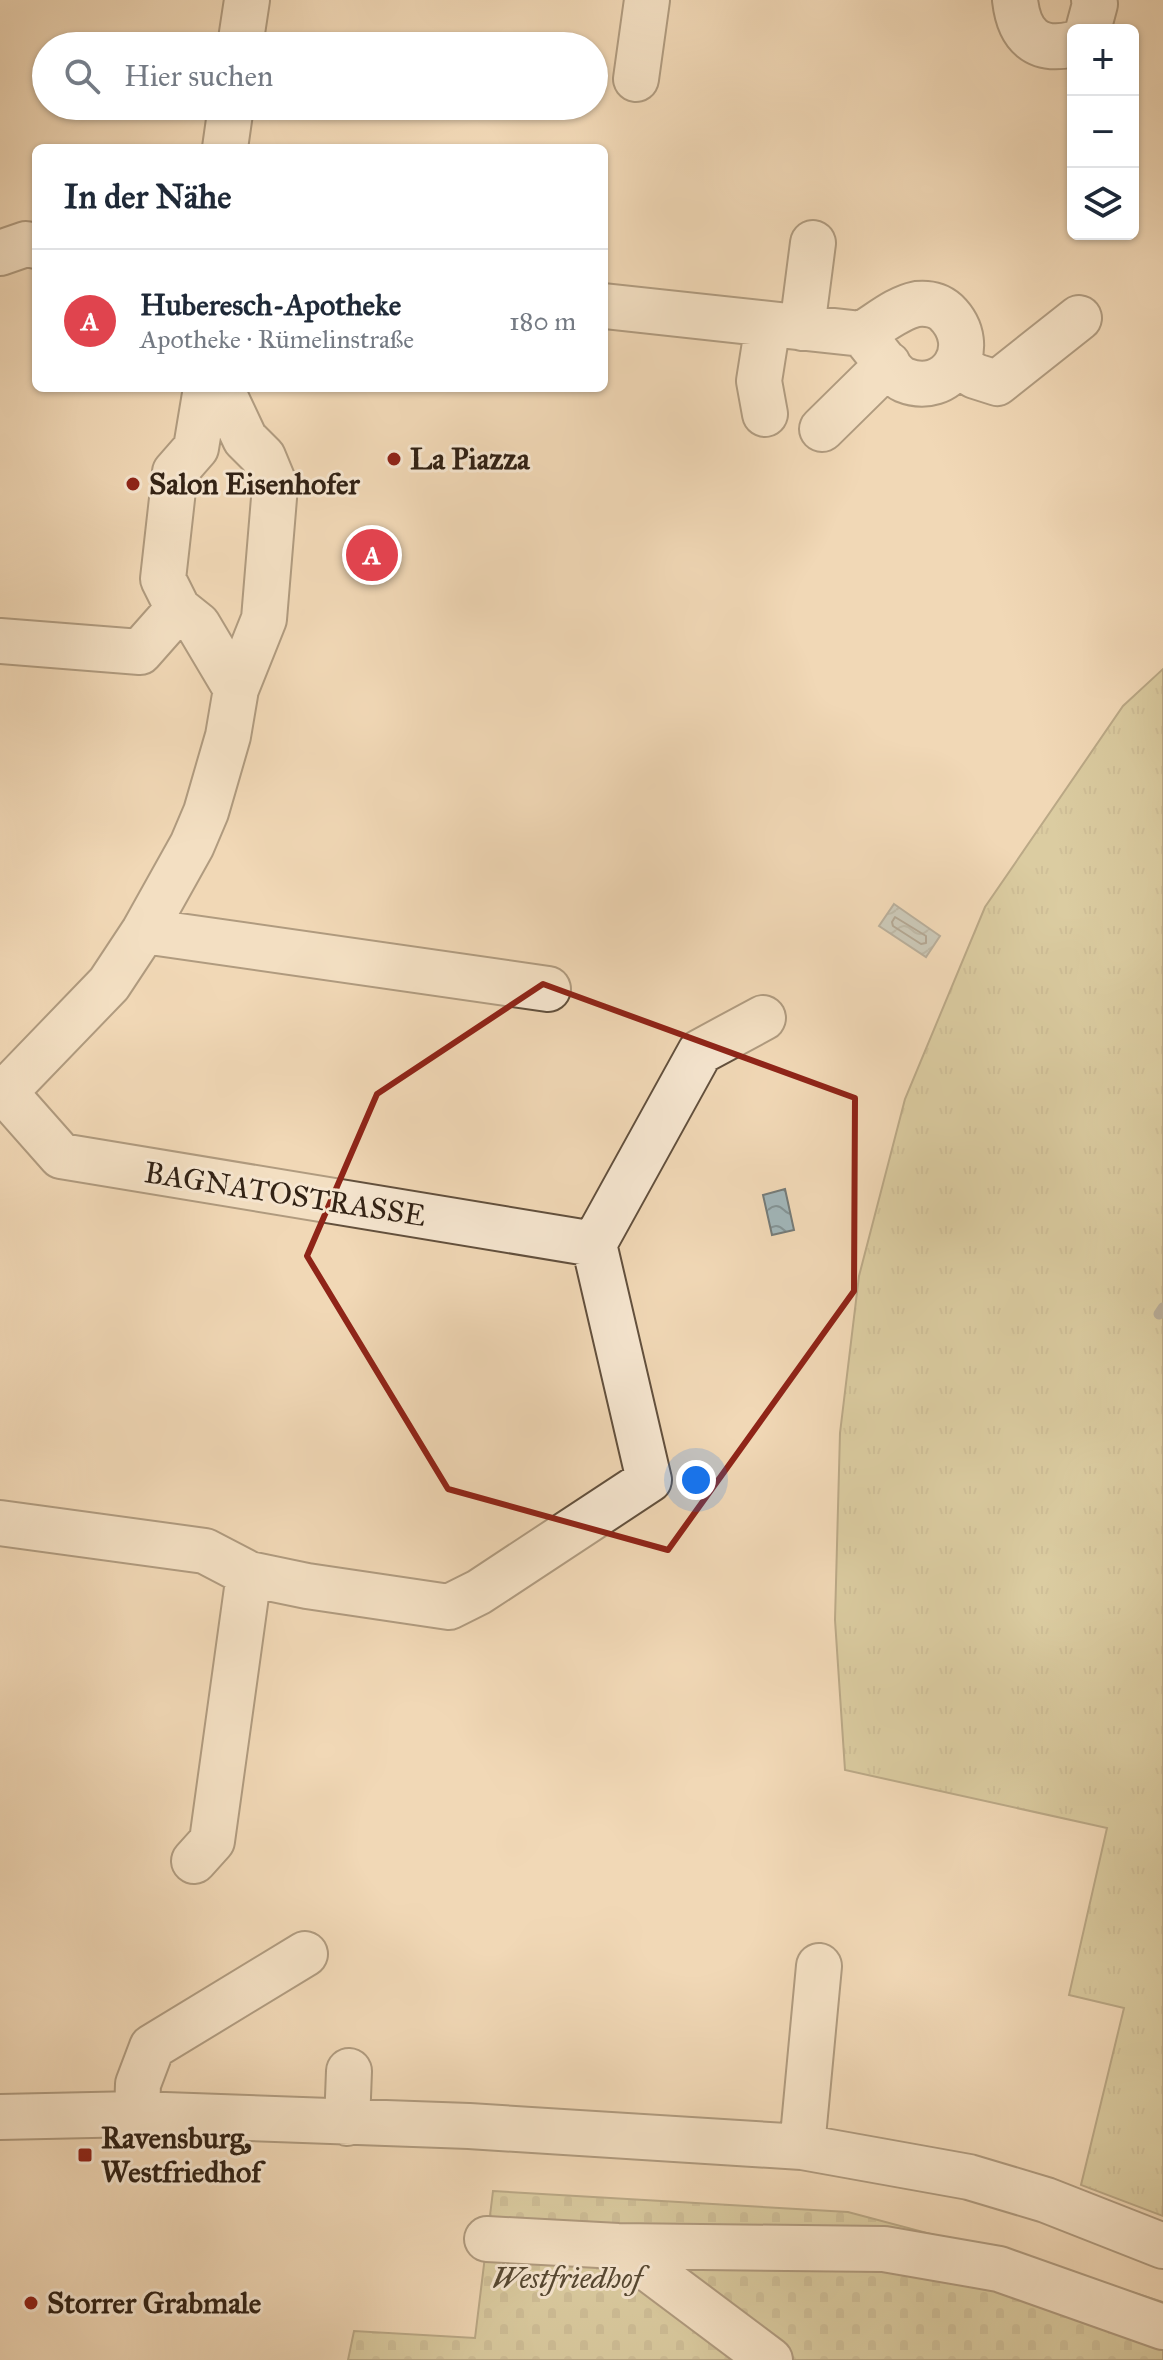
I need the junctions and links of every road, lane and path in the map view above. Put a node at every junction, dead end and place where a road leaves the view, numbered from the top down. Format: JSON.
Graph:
{"nodes":[{"id":1,"x":247,"y":0,"type":"edge"},
{"id":2,"x":647,"y":0,"type":"edge"},
{"id":3,"x":1015,"y":0,"type":"edge"},
{"id":4,"x":1094,"y":0,"type":"edge"},
{"id":5,"x":1090,"y":24,"type":"edge"},
{"id":6,"x":242,"y":32,"type":"edge"},
{"id":7,"x":1067,"y":45,"type":"edge"},
{"id":8,"x":636,"y":79,"type":"dead end"},
{"id":9,"x":229,"y":120,"type":"edge"},
{"id":10,"x":226,"y":144,"type":"edge"},
{"id":11,"x":813,"y":243,"type":"dead end"},
{"id":12,"x":32,"y":245,"type":"edge"},
{"id":13,"x":0,"y":253,"type":"edge"},
{"id":14,"x":608,"y":306,"type":"edge"},
{"id":15,"x":1079,"y":318,"type":"dead end"},
{"id":16,"x":785,"y":326,"type":"junction"},
{"id":17,"x":875,"y":349,"type":"junction"},
{"id":18,"x":957,"y":365,"type":"junction"},
{"id":19,"x":205,"y":392,"type":"edge"},
{"id":20,"x":223,"y":392,"type":"edge"},
{"id":21,"x":765,"y":414,"type":"dead end"},
{"id":22,"x":822,"y":429,"type":"dead end"},
{"id":23,"x":245,"y":439,"type":"junction"},
{"id":24,"x":196,"y":448,"type":"junction"},
{"id":25,"x":188,"y":617,"type":"junction"},
{"id":26,"x":264,"y":619,"type":"junction"},
{"id":27,"x":0,"y":641,"type":"edge"},
{"id":28,"x":236,"y":689,"type":"junction"},
{"id":29,"x":144,"y":931,"type":"junction"},
{"id":30,"x":548,"y":989,"type":"dead end"},
{"id":31,"x":763,"y":1018,"type":"dead end"},
{"id":32,"x":2,"y":1092,"type":"edge"},
{"id":33,"x":594,"y":1244,"type":"junction"},
{"id":34,"x":0,"y":1523,"type":"edge"},
{"id":35,"x":249,"y":1574,"type":"junction"},
{"id":36,"x":194,"y":1861,"type":"dead end"},
{"id":37,"x":305,"y":1954,"type":"dead end"},
{"id":38,"x":819,"y":1966,"type":"dead end"},
{"id":39,"x":349,"y":2071,"type":"dead end"},
{"id":40,"x":137,"y":2114,"type":"junction"},
{"id":41,"x":0,"y":2117,"type":"edge"},
{"id":42,"x":347,"y":2123,"type":"junction"},
{"id":43,"x":802,"y":2147,"type":"junction"},
{"id":44,"x":487,"y":2239,"type":"dead end"},
{"id":45,"x":618,"y":2246,"type":"junction"},
{"id":46,"x":1163,"y":2246,"type":"edge"},
{"id":47,"x":1163,"y":2327,"type":"edge"},
{"id":48,"x":770,"y":2360,"type":"edge"}],
"edges":[{"from":1,"to":6,"type":"street"},
{"from":2,"to":8,"type":"street"},
{"from":3,"to":7,"type":"street"},
{"from":4,"to":5,"type":"street"},
{"from":9,"to":10,"type":"street"},
{"from":11,"to":16,"type":"street"},
{"from":12,"to":13,"type":"street"},
{"from":14,"to":16,"type":"street"},
{"from":15,"to":18,"type":"street"},
{"from":16,"to":17,"type":"street"},
{"from":16,"to":21,"type":"street"},
{"from":17,"to":18,"type":"street"},
{"from":17,"to":18,"type":"street"},
{"from":17,"to":22,"type":"street"},
{"from":19,"to":24,"type":"street"},
{"from":20,"to":23,"type":"street"},
{"from":23,"to":24,"type":"street"},
{"from":23,"to":26,"type":"street"},
{"from":24,"to":25,"type":"street"},
{"from":25,"to":26,"type":"street"},
{"from":25,"to":27,"type":"street"},
{"from":25,"to":28,"type":"street"},
{"from":26,"to":28,"type":"street"},
{"from":28,"to":29,"type":"street"},
{"from":29,"to":30,"type":"street"},
{"from":29,"to":32,"type":"street"},
{"from":31,"to":33,"type":"street"},
{"from":32,"to":33,"type":"street","name":"BAGNATOSTRASSE"},
{"from":33,"to":35,"type":"street"},
{"from":34,"to":35,"type":"street"},
{"from":35,"to":36,"type":"street"},
{"from":37,"to":40,"type":"street"},
{"from":38,"to":43,"type":"street"},
{"from":39,"to":42,"type":"street"},
{"from":40,"to":41,"type":"street"},
{"from":40,"to":42,"type":"street"},
{"from":42,"to":43,"type":"street"},
{"from":43,"to":46,"type":"street"},
{"from":44,"to":45,"type":"street"},
{"from":45,"to":47,"type":"street"},
{"from":45,"to":48,"type":"street"}]}
